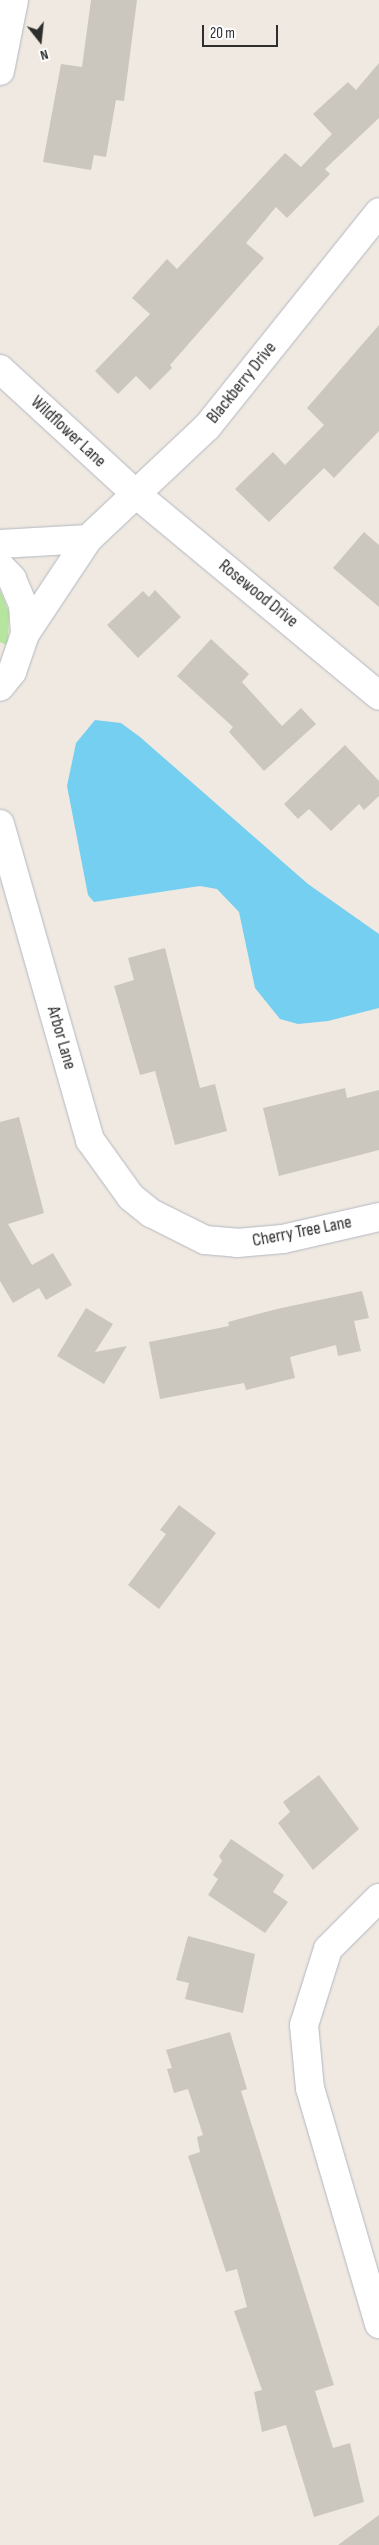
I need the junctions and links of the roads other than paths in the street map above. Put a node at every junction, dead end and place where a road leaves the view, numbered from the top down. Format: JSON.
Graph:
{"nodes":[{"id":1,"x":14,"y":0,"type":"edge"},
{"id":2,"x":0,"y":71,"type":"edge"},
{"id":3,"x":379,"y":212,"type":"edge"},
{"id":4,"x":0,"y":369,"type":"edge"},
{"id":5,"x":136,"y":494,"type":"junction"},
{"id":6,"x":88,"y":539,"type":"junction"},
{"id":7,"x":0,"y":544,"type":"edge"},
{"id":8,"x":0,"y":566,"type":"edge"},
{"id":9,"x":25,"y":634,"type":"junction"},
{"id":10,"x":0,"y":687,"type":"edge"},
{"id":11,"x":379,"y":696,"type":"edge"},
{"id":12,"x":0,"y":824,"type":"edge"},
{"id":13,"x":379,"y":1217,"type":"edge"},
{"id":14,"x":168,"y":1222,"type":"joint"},
{"id":15,"x":379,"y":1898,"type":"edge"},
{"id":16,"x":371,"y":2267,"type":"edge"},
{"id":17,"x":379,"y":2324,"type":"edge"}],
"edges":[{"from":1,"to":2,"type":"street"},
{"from":3,"to":5,"type":"street","name":"Blackberry Drive"},
{"from":4,"to":5,"type":"street","name":"Wildflower Lane"},
{"from":5,"to":6,"type":"street","name":"Blackberry Drive"},
{"from":5,"to":11,"type":"street","name":"Rosewood Drive"},
{"from":6,"to":7,"type":"street"},
{"from":6,"to":9,"type":"street","name":"Blackberry Drive"},
{"from":8,"to":9,"type":"street","name":"Blackberry Drive"},
{"from":9,"to":10,"type":"street","name":"Blackberry Drive"},
{"from":12,"to":14,"type":"street","name":"Arbor Lane"},
{"from":13,"to":14,"type":"street","name":"Cherry Tree Lane"},
{"from":15,"to":16,"type":"street"},
{"from":16,"to":17,"type":"street"}]}
